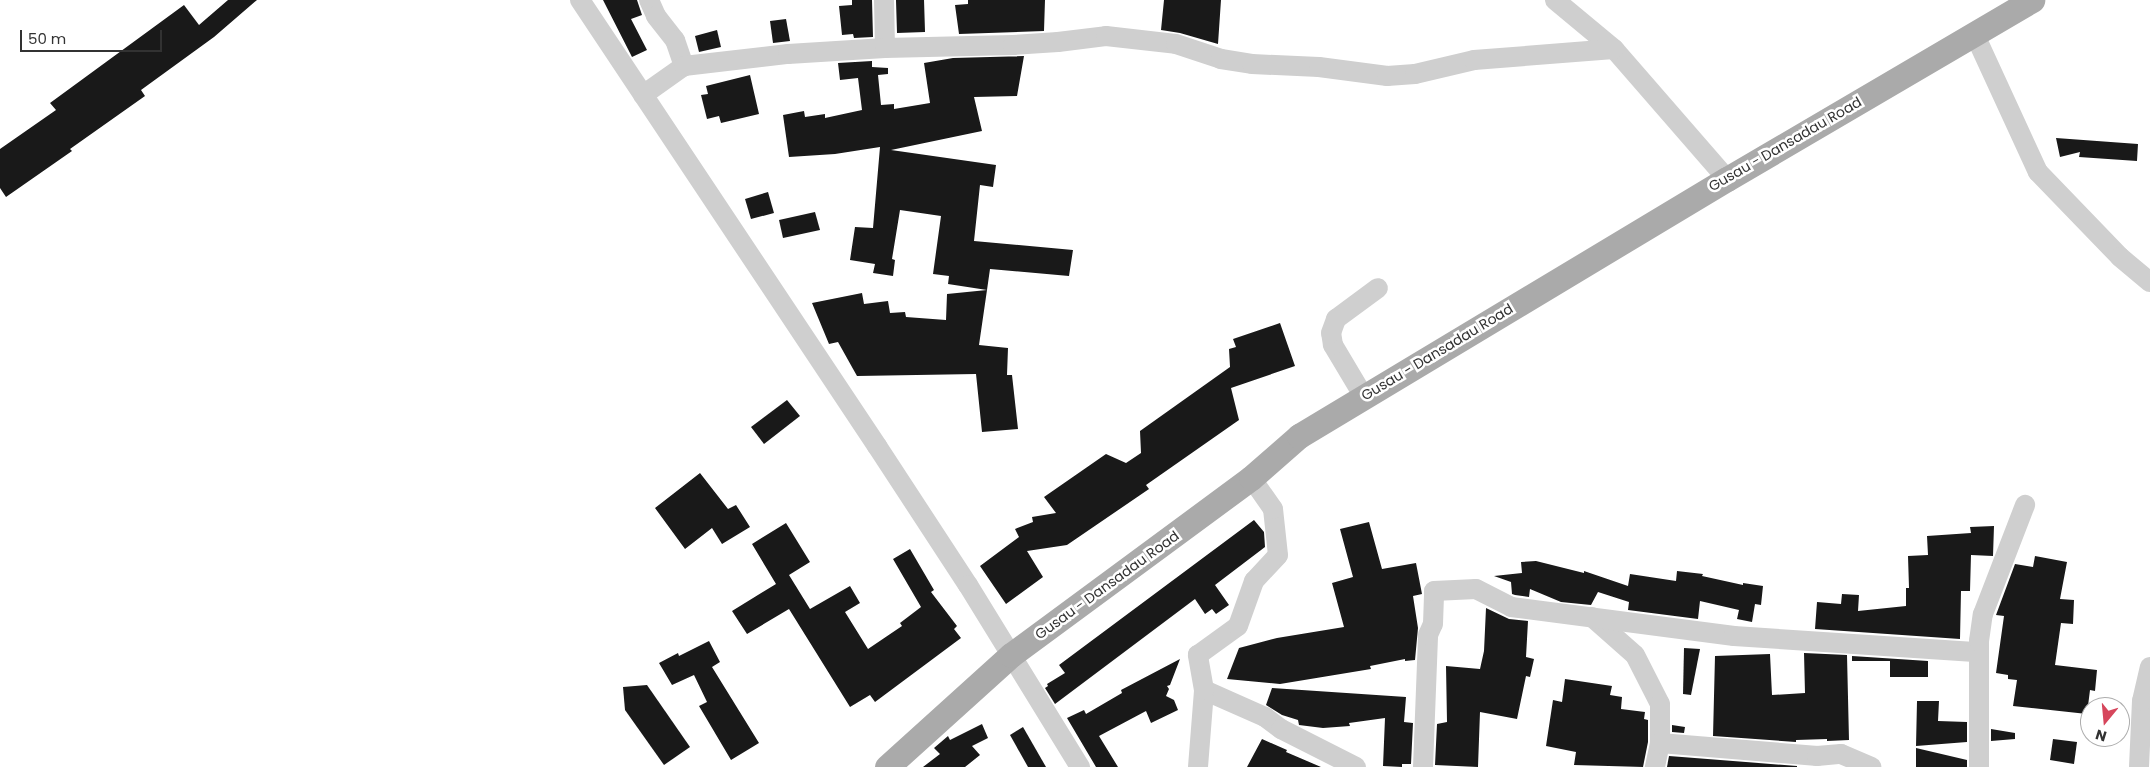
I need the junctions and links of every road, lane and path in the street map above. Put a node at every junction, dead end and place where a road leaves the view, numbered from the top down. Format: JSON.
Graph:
{"nodes":[{"id":1,"x":580,"y":0,"type":"edge"},
{"id":2,"x":649,"y":0,"type":"edge"},
{"id":3,"x":884,"y":0,"type":"edge"},
{"id":4,"x":1555,"y":0,"type":"edge"},
{"id":5,"x":2032,"y":0,"type":"edge"},
{"id":6,"x":1974,"y":33,"type":"junction"},
{"id":7,"x":885,"y":48,"type":"junction"},
{"id":8,"x":1614,"y":49,"type":"junction"},
{"id":9,"x":684,"y":66,"type":"junction"},
{"id":10,"x":643,"y":95,"type":"junction"},
{"id":11,"x":1727,"y":179,"type":"junction"},
{"id":12,"x":2150,"y":282,"type":"edge"},
{"id":13,"x":1378,"y":288,"type":"dead end"},
{"id":14,"x":1364,"y":397,"type":"junction"},
{"id":15,"x":1251,"y":478,"type":"junction"},
{"id":16,"x":2025,"y":505,"type":"dead end"},
{"id":17,"x":1592,"y":617,"type":"junction"},
{"id":18,"x":1978,"y":652,"type":"junction"},
{"id":19,"x":1011,"y":655,"type":"junction"},
{"id":20,"x":2150,"y":667,"type":"edge"},
{"id":21,"x":1204,"y":690,"type":"junction"},
{"id":22,"x":1660,"y":743,"type":"junction"},
{"id":23,"x":887,"y":767,"type":"edge"},
{"id":24,"x":1080,"y":767,"type":"edge"},
{"id":25,"x":1198,"y":767,"type":"edge"},
{"id":26,"x":1356,"y":767,"type":"edge"},
{"id":27,"x":1423,"y":767,"type":"edge"},
{"id":28,"x":1655,"y":767,"type":"edge"},
{"id":29,"x":1871,"y":767,"type":"edge"},
{"id":30,"x":1980,"y":767,"type":"edge"},
{"id":31,"x":2139,"y":767,"type":"edge"}],
"edges":[{"from":1,"to":10,"type":"street"},
{"from":2,"to":9,"type":"street"},
{"from":3,"to":7,"type":"street"},
{"from":4,"to":8,"type":"street"},
{"from":5,"to":6,"type":"main road","name":"Gusau - Dansadau Road"},
{"from":6,"to":11,"type":"main road","name":"Gusau - Dansadau Road"},
{"from":6,"to":12,"type":"street"},
{"from":7,"to":8,"type":"street"},
{"from":7,"to":9,"type":"street"},
{"from":8,"to":11,"type":"street"},
{"from":9,"to":10,"type":"street"},
{"from":10,"to":19,"type":"street"},
{"from":11,"to":14,"type":"main road","name":"Gusau - Dansadau Road"},
{"from":13,"to":14,"type":"street"},
{"from":14,"to":15,"type":"main road","name":"Gusau - Dansadau Road"},
{"from":15,"to":19,"type":"main road","name":"Gusau - Dansadau Road"},
{"from":15,"to":21,"type":"street"},
{"from":16,"to":18,"type":"street"},
{"from":17,"to":18,"type":"street"},
{"from":17,"to":22,"type":"street"},
{"from":17,"to":27,"type":"street"},
{"from":18,"to":30,"type":"street"},
{"from":19,"to":23,"type":"main road","name":"Gusau - Dansadau Road"},
{"from":19,"to":24,"type":"street"},
{"from":20,"to":31,"type":"street"},
{"from":21,"to":25,"type":"street"},
{"from":21,"to":26,"type":"street"},
{"from":22,"to":28,"type":"street"},
{"from":22,"to":29,"type":"street"}]}
